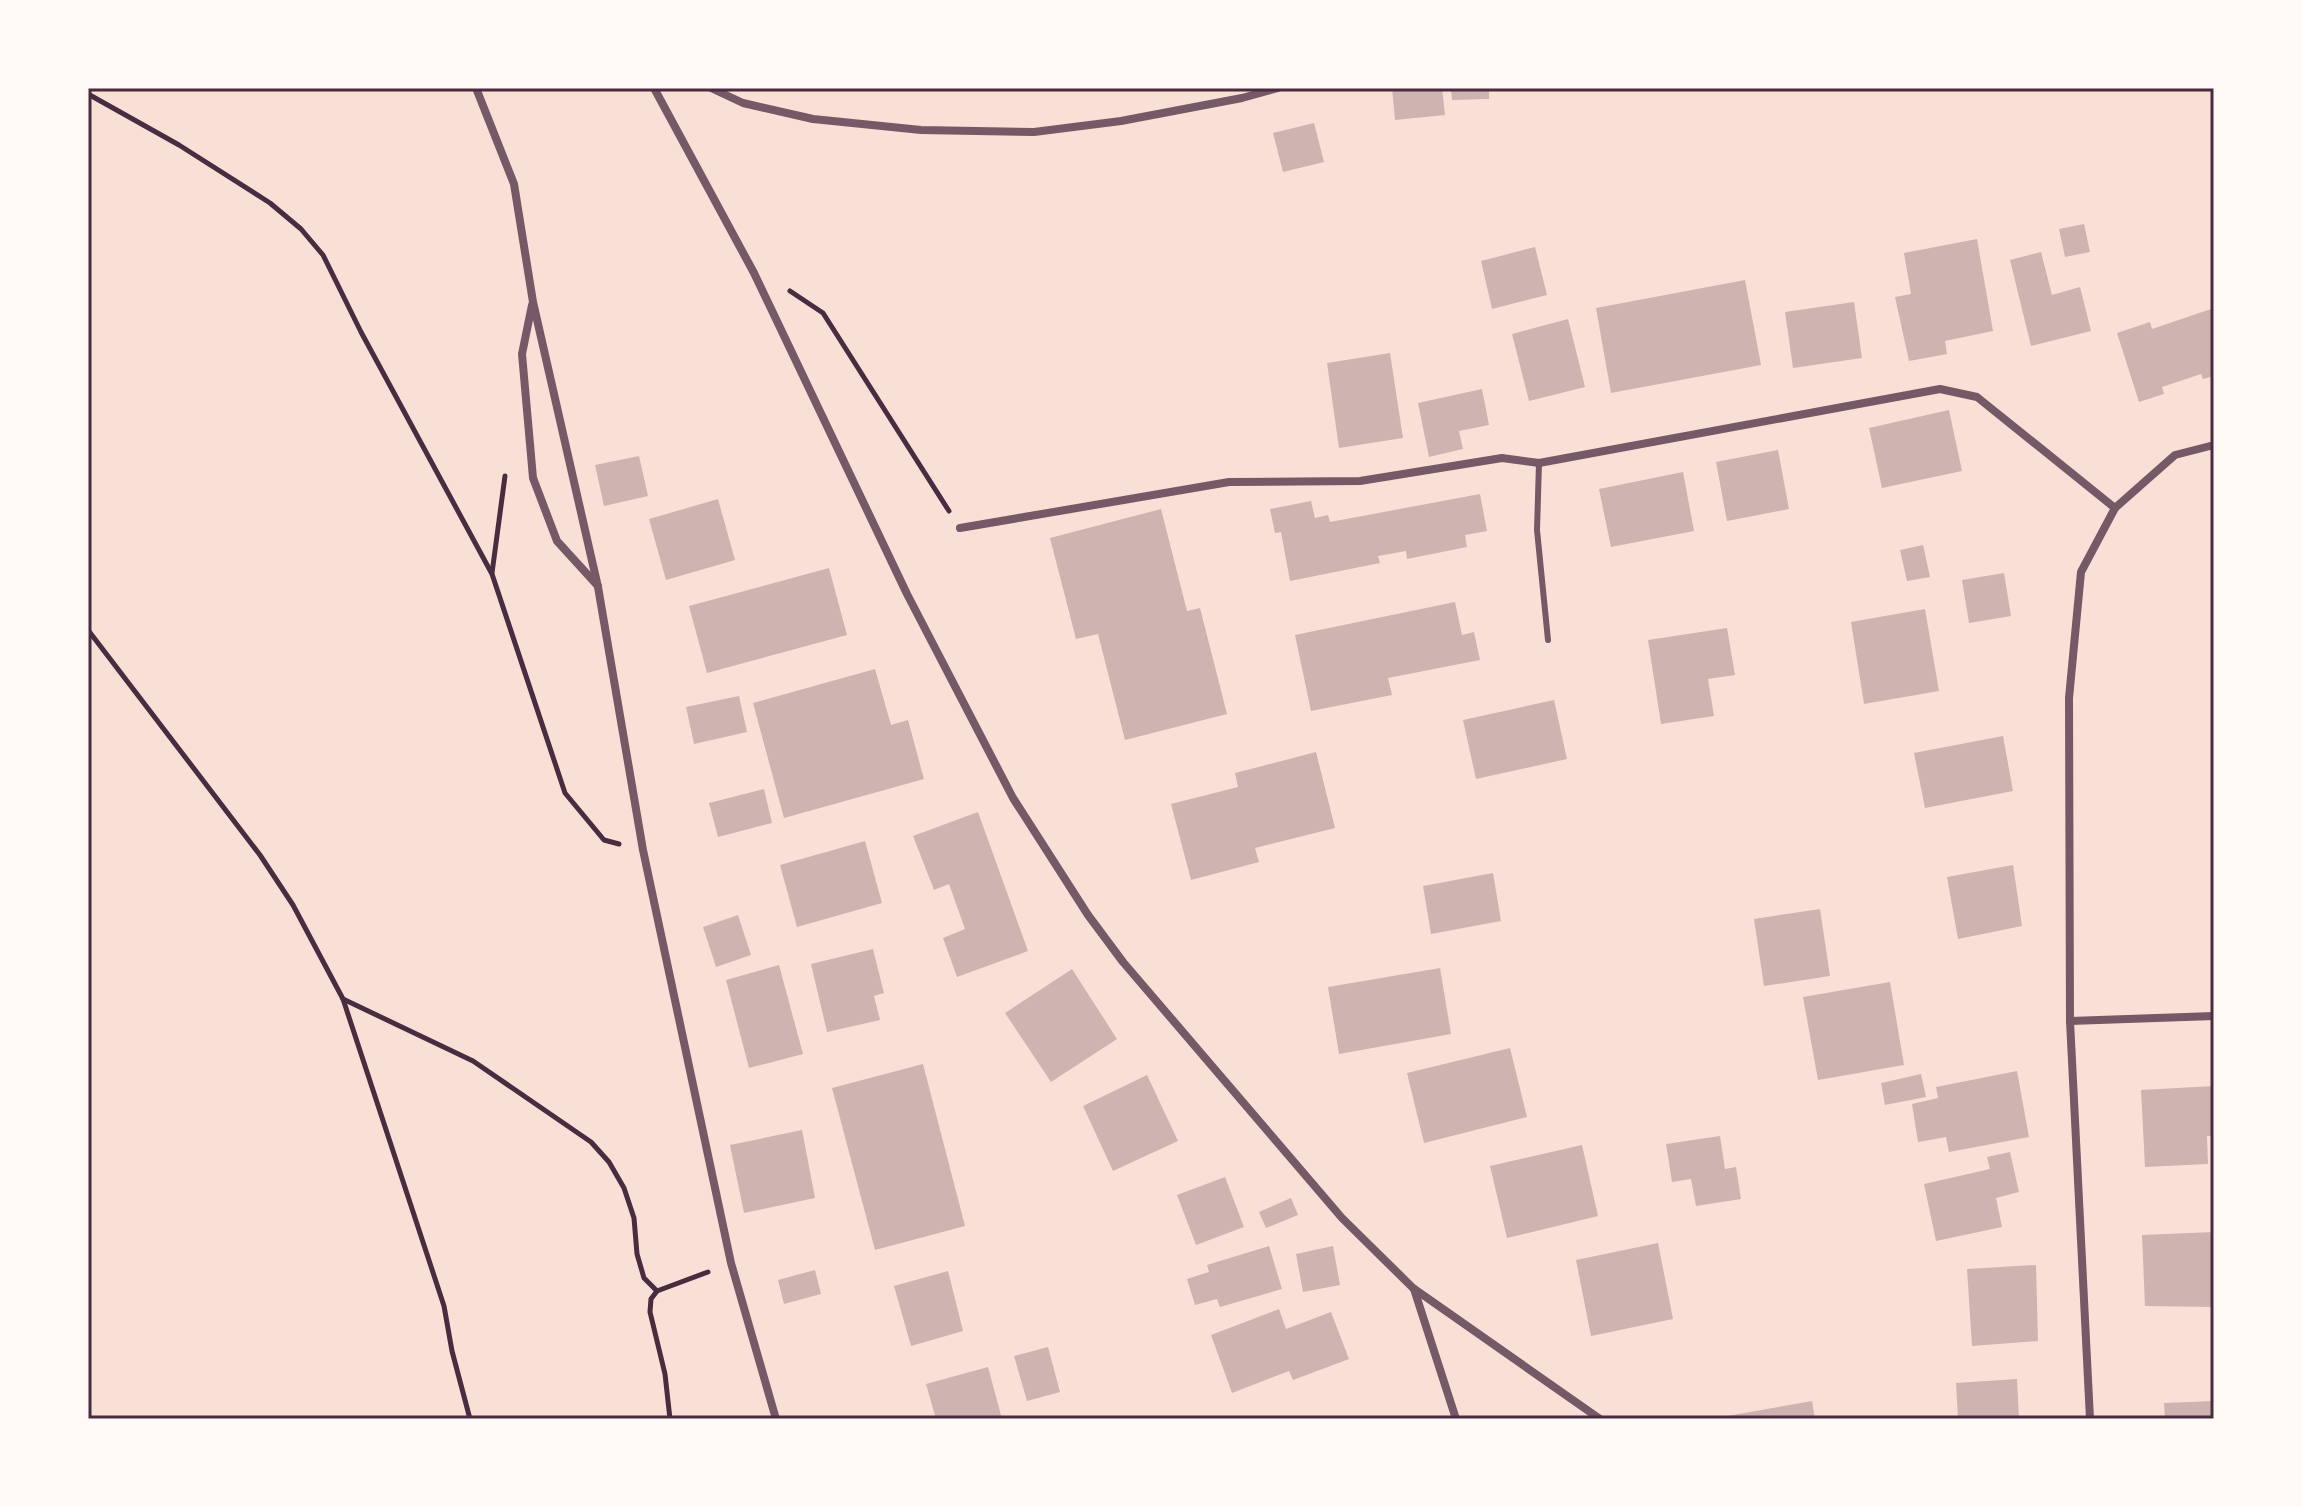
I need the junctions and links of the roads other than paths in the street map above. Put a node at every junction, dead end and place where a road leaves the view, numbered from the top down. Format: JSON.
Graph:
{"nodes":[{"id":1,"x":476,"y":88,"type":"edge"},
{"id":2,"x":654,"y":88,"type":"edge"},
{"id":3,"x":711,"y":88,"type":"edge"},
{"id":4,"x":1278,"y":88,"type":"edge"},
{"id":5,"x":533,"y":302,"type":"junction"},
{"id":6,"x":2214,"y":445,"type":"edge"},
{"id":7,"x":1539,"y":463,"type":"junction"},
{"id":8,"x":2115,"y":508,"type":"junction"},
{"id":9,"x":960,"y":528,"type":"road end"},
{"id":10,"x":598,"y":587,"type":"junction"},
{"id":11,"x":1548,"y":640,"type":"dead end"},
{"id":12,"x":2214,"y":1016,"type":"edge"},
{"id":13,"x":2070,"y":1021,"type":"junction"},
{"id":14,"x":1413,"y":1288,"type":"junction"},
{"id":15,"x":776,"y":1419,"type":"edge"},
{"id":16,"x":1456,"y":1419,"type":"edge"},
{"id":17,"x":1600,"y":1419,"type":"edge"},
{"id":18,"x":2090,"y":1419,"type":"edge"}],
"edges":[{"from":1,"to":5,"type":"street"},
{"from":2,"to":14,"type":"street"},
{"from":3,"to":4,"type":"street"},
{"from":5,"to":10,"type":"street"},
{"from":5,"to":10,"type":"street"},
{"from":6,"to":8,"type":"street"},
{"from":7,"to":8,"type":"street"},
{"from":7,"to":9,"type":"street"},
{"from":7,"to":11,"type":"lane"},
{"from":8,"to":13,"type":"street"},
{"from":10,"to":15,"type":"street"},
{"from":12,"to":13,"type":"street"},
{"from":13,"to":18,"type":"street"},
{"from":14,"to":16,"type":"street"},
{"from":14,"to":17,"type":"street"}]}
